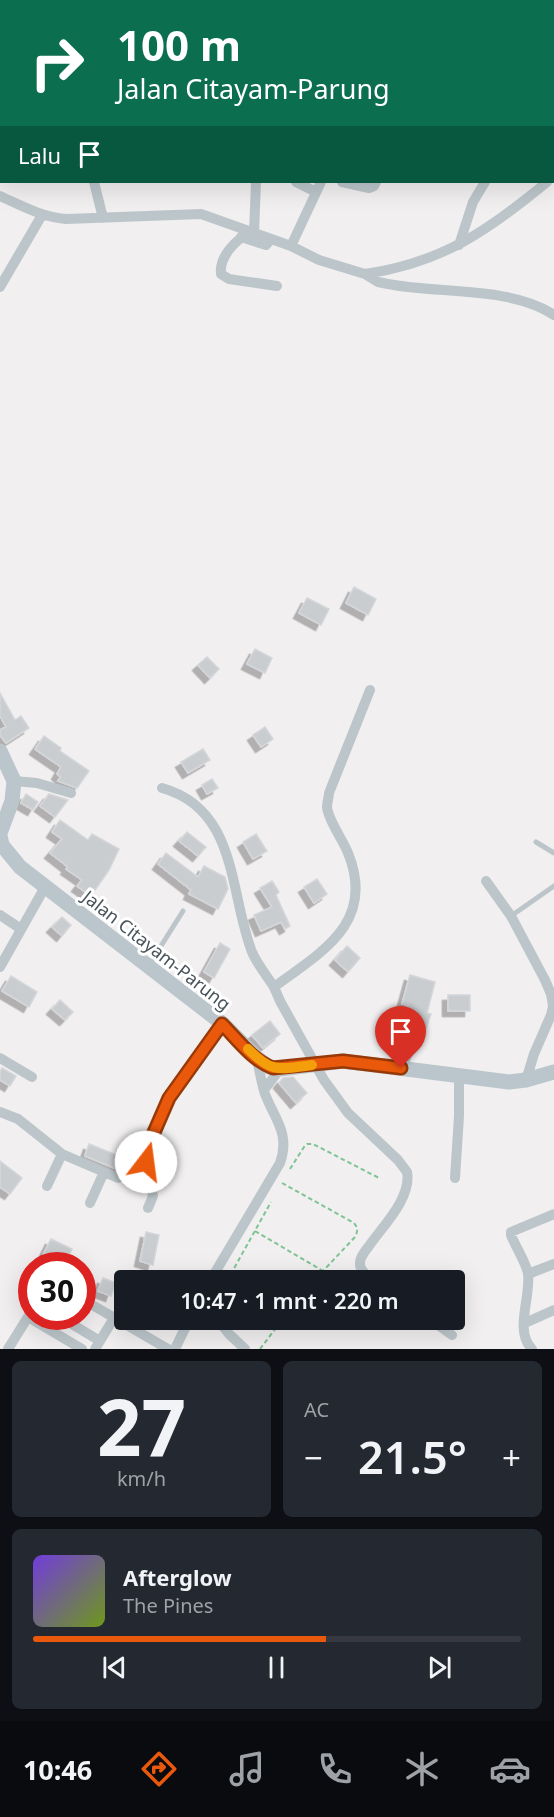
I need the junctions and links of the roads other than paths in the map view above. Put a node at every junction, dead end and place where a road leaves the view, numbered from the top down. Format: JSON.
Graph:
{"nodes":[{"id":1,"x":94,"y":183,"type":"edge"},
{"id":2,"x":256,"y":183,"type":"edge"},
{"id":3,"x":298,"y":183,"type":"edge"},
{"id":4,"x":320,"y":183,"type":"edge"},
{"id":5,"x":346,"y":183,"type":"edge"},
{"id":6,"x":376,"y":183,"type":"edge"},
{"id":7,"x":484,"y":183,"type":"edge"},
{"id":8,"x":546,"y":183,"type":"edge"},
{"id":9,"x":316,"y":192,"type":"junction"},
{"id":10,"x":0,"y":196,"type":"edge"},
{"id":11,"x":42,"y":215,"type":"junction"},
{"id":12,"x":103,"y":218,"type":"junction"},
{"id":13,"x":249,"y":234,"type":"junction"},
{"id":14,"x":459,"y":245,"type":"junction"},
{"id":15,"x":291,"y":246,"type":"junction"},
{"id":16,"x":365,"y":274,"type":"junction"},
{"id":17,"x":277,"y":286,"type":"dead end"},
{"id":18,"x":0,"y":287,"type":"edge"},
{"id":19,"x":554,"y":315,"type":"edge"},
{"id":20,"x":370,"y":690,"type":"dead end"},
{"id":21,"x":0,"y":751,"type":"edge"},
{"id":22,"x":14,"y":781,"type":"junction"},
{"id":23,"x":162,"y":788,"type":"dead end"},
{"id":24,"x":71,"y":793,"type":"dead end"},
{"id":25,"x":0,"y":835,"type":"edge"},
{"id":26,"x":536,"y":842,"type":"dead end"},
{"id":27,"x":554,"y":853,"type":"edge"},
{"id":28,"x":486,"y":881,"type":"dead end"},
{"id":29,"x":554,"y":886,"type":"edge"},
{"id":30,"x":45,"y":887,"type":"junction"},
{"id":31,"x":183,"y":911,"type":"dead end"},
{"id":32,"x":0,"y":915,"type":"edge"},
{"id":33,"x":511,"y":916,"type":"junction"},
{"id":34,"x":21,"y":929,"type":"junction"},
{"id":35,"x":148,"y":966,"type":"junction"},
{"id":36,"x":0,"y":967,"type":"edge"},
{"id":37,"x":274,"y":987,"type":"junction"},
{"id":38,"x":222,"y":1024,"type":"junction"},
{"id":39,"x":397,"y":1024,"type":"dead end"},
{"id":40,"x":0,"y":1058,"type":"edge"},
{"id":41,"x":257,"y":1058,"type":"junction"},
{"id":42,"x":316,"y":1064,"type":"junction"},
{"id":43,"x":289,"y":1068,"type":"junction"},
{"id":44,"x":401,"y":1068,"type":"junction"},
{"id":45,"x":554,"y":1072,"type":"edge"},
{"id":46,"x":459,"y":1075,"type":"junction"},
{"id":47,"x":32,"y":1077,"type":"dead end"},
{"id":48,"x":526,"y":1080,"type":"junction"},
{"id":49,"x":264,"y":1090,"type":"junction"},
{"id":50,"x":0,"y":1112,"type":"edge"},
{"id":51,"x":62,"y":1154,"type":"junction"},
{"id":52,"x":104,"y":1172,"type":"junction"},
{"id":53,"x":118,"y":1178,"type":"dead end"},
{"id":54,"x":455,"y":1178,"type":"dead end"},
{"id":55,"x":46,"y":1186,"type":"dead end"},
{"id":56,"x":90,"y":1203,"type":"dead end"},
{"id":57,"x":148,"y":1208,"type":"dead end"},
{"id":58,"x":554,"y":1214,"type":"edge"},
{"id":59,"x":554,"y":1264,"type":"edge"},
{"id":60,"x":216,"y":1270,"type":"edge"},
{"id":61,"x":362,"y":1270,"type":"edge"},
{"id":62,"x":528,"y":1274,"type":"junction"},
{"id":63,"x":96,"y":1307,"type":"edge"},
{"id":64,"x":554,"y":1310,"type":"edge"},
{"id":65,"x":114,"y":1318,"type":"joint"},
{"id":66,"x":525,"y":1323,"type":"junction"},
{"id":67,"x":20,"y":1330,"type":"edge"},
{"id":68,"x":54,"y":1330,"type":"edge"},
{"id":69,"x":78,"y":1330,"type":"edge"},
{"id":70,"x":135,"y":1330,"type":"edge"},
{"id":71,"x":184,"y":1330,"type":"edge"},
{"id":72,"x":226,"y":1330,"type":"edge"},
{"id":73,"x":445,"y":1330,"type":"edge"},
{"id":74,"x":452,"y":1335,"type":"dead end"},
{"id":75,"x":98,"y":1345,"type":"edge"},
{"id":76,"x":8,"y":1349,"type":"edge"},
{"id":77,"x":82,"y":1349,"type":"edge"},
{"id":78,"x":168,"y":1349,"type":"edge"},
{"id":79,"x":174,"y":1349,"type":"edge"},
{"id":80,"x":245,"y":1349,"type":"edge"},
{"id":81,"x":531,"y":1349,"type":"edge"}],
"edges":[{"from":1,"to":12,"type":"street"},
{"from":2,"to":13,"type":"street"},
{"from":3,"to":9,"type":"street"},
{"from":4,"to":9,"type":"street"},
{"from":5,"to":6,"type":"street"},
{"from":7,"to":14,"type":"street"},
{"from":8,"to":14,"type":"street"},
{"from":9,"to":15,"type":"street"},
{"from":10,"to":11,"type":"street"},
{"from":11,"to":12,"type":"street"},
{"from":11,"to":18,"type":"street"},
{"from":12,"to":13,"type":"street"},
{"from":13,"to":15,"type":"street"},
{"from":13,"to":17,"type":"street"},
{"from":14,"to":16,"type":"street"},
{"from":15,"to":16,"type":"street"},
{"from":16,"to":19,"type":"street"},
{"from":20,"to":37,"type":"street"},
{"from":21,"to":22,"type":"street"},
{"from":22,"to":24,"type":"street"},
{"from":22,"to":25,"type":"street","name":"Jalan Citayam-Parung"},
{"from":23,"to":37,"type":"street"},
{"from":25,"to":30,"type":"street","name":"Jalan Citayam-Parung"},
{"from":26,"to":27,"type":"lane"},
{"from":28,"to":33,"type":"street"},
{"from":29,"to":33,"type":"lane"},
{"from":30,"to":34,"type":"street"},
{"from":30,"to":35,"type":"street","name":"Jalan Citayam-Parung"},
{"from":31,"to":35,"type":"lane"},
{"from":32,"to":34,"type":"street"},
{"from":33,"to":48,"type":"street"},
{"from":34,"to":36,"type":"street"},
{"from":35,"to":38,"type":"street","name":"Jalan Citayam-Parung"},
{"from":37,"to":42,"type":"street"},
{"from":38,"to":41,"type":"street","name":"Jalan Citayam-Parung"},
{"from":38,"to":57,"type":"street"},
{"from":39,"to":44,"type":"street"},
{"from":40,"to":47,"type":"street"},
{"from":41,"to":43,"type":"street","name":"Jalan Citayam-Parung"},
{"from":41,"to":49,"type":"street"},
{"from":42,"to":43,"type":"street"},
{"from":42,"to":44,"type":"street"},
{"from":42,"to":61,"type":"street"},
{"from":43,"to":49,"type":"street"},
{"from":44,"to":46,"type":"street"},
{"from":45,"to":48,"type":"street"},
{"from":46,"to":48,"type":"street"},
{"from":46,"to":54,"type":"street"},
{"from":49,"to":60,"type":"street"},
{"from":50,"to":51,"type":"street"},
{"from":51,"to":52,"type":"street"},
{"from":51,"to":55,"type":"street"},
{"from":52,"to":53,"type":"street"},
{"from":52,"to":56,"type":"street"},
{"from":58,"to":62,"type":"street"},
{"from":59,"to":62,"type":"street"},
{"from":62,"to":66,"type":"street"},
{"from":63,"to":65,"type":"street"},
{"from":64,"to":66,"type":"street"},
{"from":65,"to":75,"type":"street"},
{"from":66,"to":81,"type":"street"},
{"from":67,"to":76,"type":"street"},
{"from":68,"to":77,"type":"street"},
{"from":69,"to":75,"type":"street"},
{"from":70,"to":78,"type":"street"},
{"from":71,"to":79,"type":"street"},
{"from":72,"to":80,"type":"street"},
{"from":73,"to":74,"type":"street"}]}
